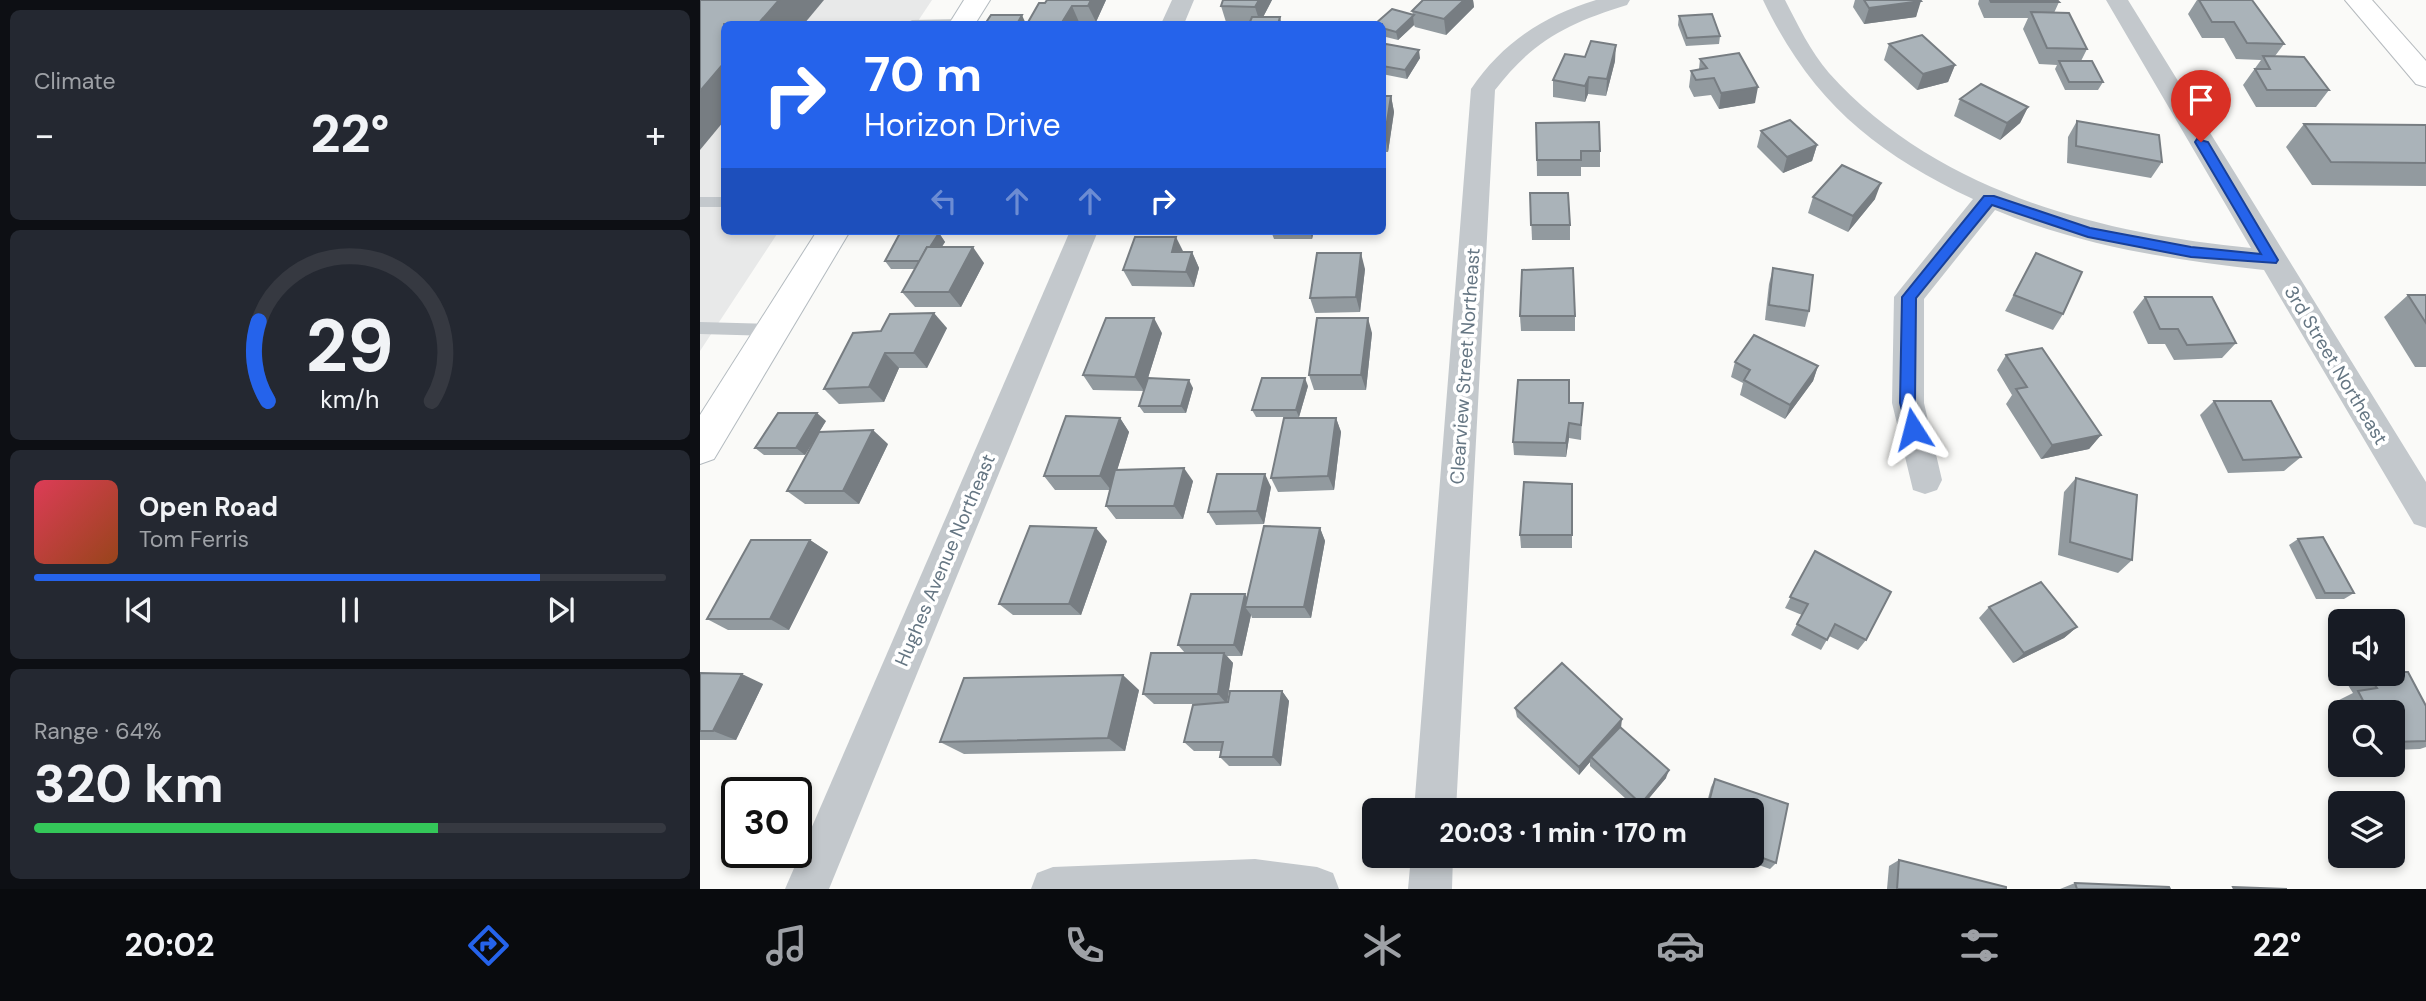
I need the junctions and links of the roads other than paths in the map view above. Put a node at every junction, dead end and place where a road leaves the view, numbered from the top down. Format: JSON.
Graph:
{"nodes":[{"id":1,"x":977,"y":0,"type":"edge"},
{"id":2,"x":1183,"y":0,"type":"edge"},
{"id":3,"x":1619,"y":0,"type":"edge"},
{"id":4,"x":1774,"y":0,"type":"edge"},
{"id":5,"x":2117,"y":0,"type":"edge"},
{"id":6,"x":2358,"y":0,"type":"edge"},
{"id":7,"x":964,"y":21,"type":"edge"},
{"id":8,"x":1174,"y":21,"type":"edge"},
{"id":9,"x":2426,"y":78,"type":"edge"},
{"id":10,"x":1989,"y":199,"type":"junction"},
{"id":11,"x":700,"y":202,"type":"edge"},
{"id":12,"x":721,"y":202,"type":"edge"},
{"id":13,"x":832,"y":235,"type":"edge"},
{"id":14,"x":1082,"y":235,"type":"edge"},
{"id":15,"x":2271,"y":260,"type":"junction"},
{"id":16,"x":700,"y":328,"type":"edge"},
{"id":17,"x":773,"y":330,"type":"junction"},
{"id":18,"x":700,"y":448,"type":"edge"},
{"id":19,"x":1925,"y":480,"type":"dead end"},
{"id":20,"x":2426,"y":513,"type":"edge"},
{"id":21,"x":1436,"y":798,"type":"edge"},
{"id":22,"x":1431,"y":868,"type":"edge"},
{"id":23,"x":807,"y":889,"type":"edge"},
{"id":24,"x":1053,"y":889,"type":"edge"},
{"id":25,"x":1317,"y":889,"type":"edge"},
{"id":26,"x":1430,"y":889,"type":"edge"}],
"edges":[{"from":1,"to":7,"type":"street"},
{"from":2,"to":8,"type":"street"},
{"from":3,"to":21,"type":"street","name":"Clearview Street Northeast"},
{"from":4,"to":10,"type":"street"},
{"from":5,"to":15,"type":"street","name":"3rd Street Northeast"},
{"from":6,"to":9,"type":"street"},
{"from":10,"to":15,"type":"street"},
{"from":10,"to":19,"type":"street"},
{"from":11,"to":12,"type":"lane"},
{"from":13,"to":17,"type":"street"},
{"from":14,"to":23,"type":"street","name":"Hughes Avenue Northeast"},
{"from":15,"to":20,"type":"street","name":"3rd Street Northeast"},
{"from":16,"to":17,"type":"lane"},
{"from":17,"to":18,"type":"street"},
{"from":22,"to":26,"type":"street"},
{"from":24,"to":25,"type":"street"}]}
